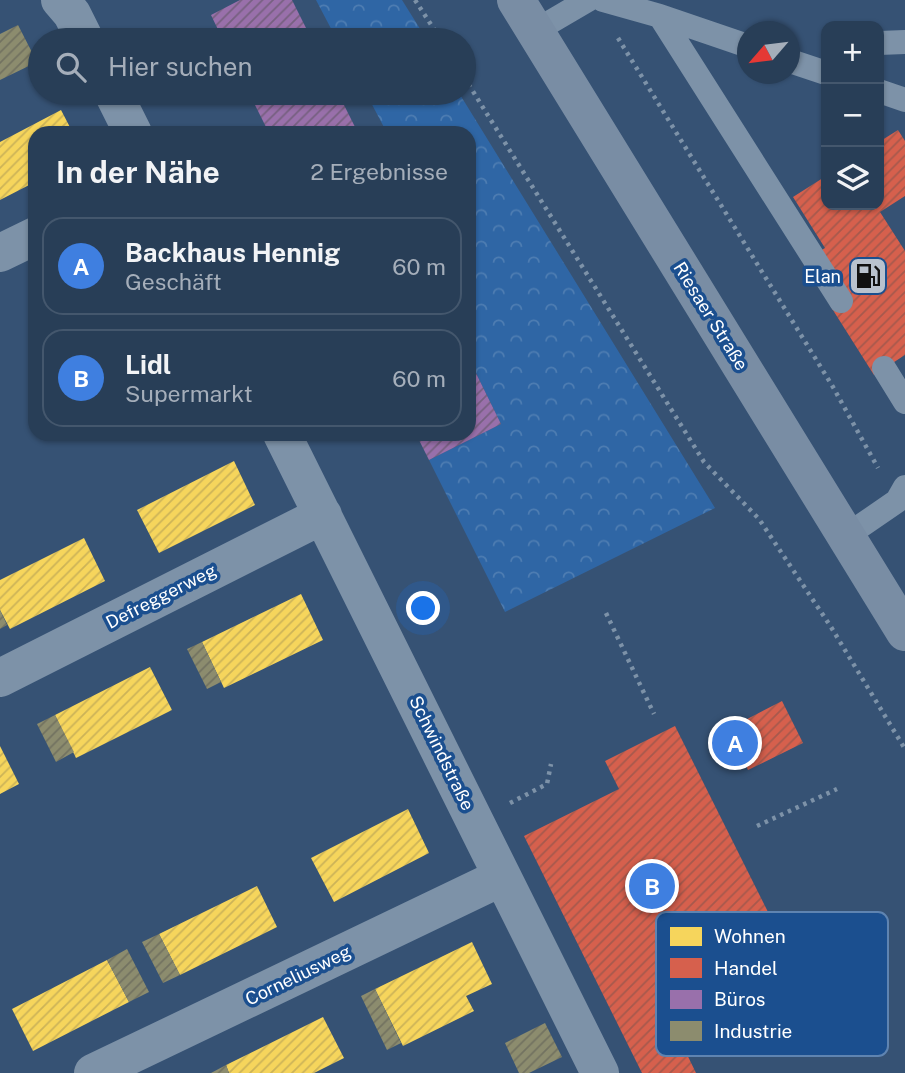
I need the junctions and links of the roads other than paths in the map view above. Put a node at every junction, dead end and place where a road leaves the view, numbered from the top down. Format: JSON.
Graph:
{"nodes":[{"id":1,"x":60,"y":0,"type":"edge"},
{"id":2,"x":589,"y":0,"type":"edge"},
{"id":3,"x":603,"y":0,"type":"edge"},
{"id":4,"x":526,"y":16,"type":"edge"},
{"id":5,"x":660,"y":16,"type":"junction"},
{"id":6,"x":79,"y":28,"type":"edge"},
{"id":7,"x":905,"y":42,"type":"edge"},
{"id":8,"x":737,"y":43,"type":"edge"},
{"id":9,"x":884,"y":43,"type":"edge"},
{"id":10,"x":800,"y":64,"type":"edge"},
{"id":11,"x":821,"y":70,"type":"edge"},
{"id":12,"x":884,"y":93,"type":"edge"},
{"id":13,"x":905,"y":100,"type":"edge"},
{"id":14,"x":119,"y":105,"type":"edge"},
{"id":15,"x":130,"y":126,"type":"edge"},
{"id":16,"x":28,"y":239,"type":"edge"},
{"id":17,"x":0,"y":253,"type":"edge"},
{"id":18,"x":841,"y":301,"type":"dead end"},
{"id":19,"x":884,"y":368,"type":"dead end"},
{"id":20,"x":903,"y":396,"type":"edge"},
{"id":21,"x":286,"y":441,"type":"edge"},
{"id":22,"x":902,"y":495,"type":"edge"},
{"id":23,"x":323,"y":515,"type":"junction"},
{"id":24,"x":846,"y":536,"type":"junction"},
{"id":25,"x":905,"y":632,"type":"edge"},
{"id":26,"x":0,"y":678,"type":"edge"},
{"id":27,"x":502,"y":877,"type":"junction"},
{"id":28,"x":93,"y":1073,"type":"edge"},
{"id":29,"x":600,"y":1073,"type":"edge"}],
"edges":[{"from":1,"to":6,"type":"street"},
{"from":2,"to":4,"type":"lane"},
{"from":3,"to":5,"type":"lane"},
{"from":4,"to":24,"type":"main road","name":"Riesaer Straße"},
{"from":5,"to":8,"type":"lane"},
{"from":5,"to":18,"type":"lane"},
{"from":7,"to":9,"type":"lane"},
{"from":10,"to":11,"type":"lane"},
{"from":12,"to":13,"type":"lane"},
{"from":14,"to":15,"type":"street"},
{"from":16,"to":17,"type":"street"},
{"from":19,"to":20,"type":"lane"},
{"from":21,"to":23,"type":"street","name":"Schwindstraße"},
{"from":22,"to":24,"type":"lane"},
{"from":23,"to":26,"type":"street","name":"Defreggerweg"},
{"from":23,"to":27,"type":"street","name":"Schwindstraße"},
{"from":24,"to":25,"type":"main road","name":"Riesaer Straße"},
{"from":27,"to":28,"type":"street","name":"Corneliusweg"},
{"from":27,"to":29,"type":"street","name":"Schwindstraße"}]}
